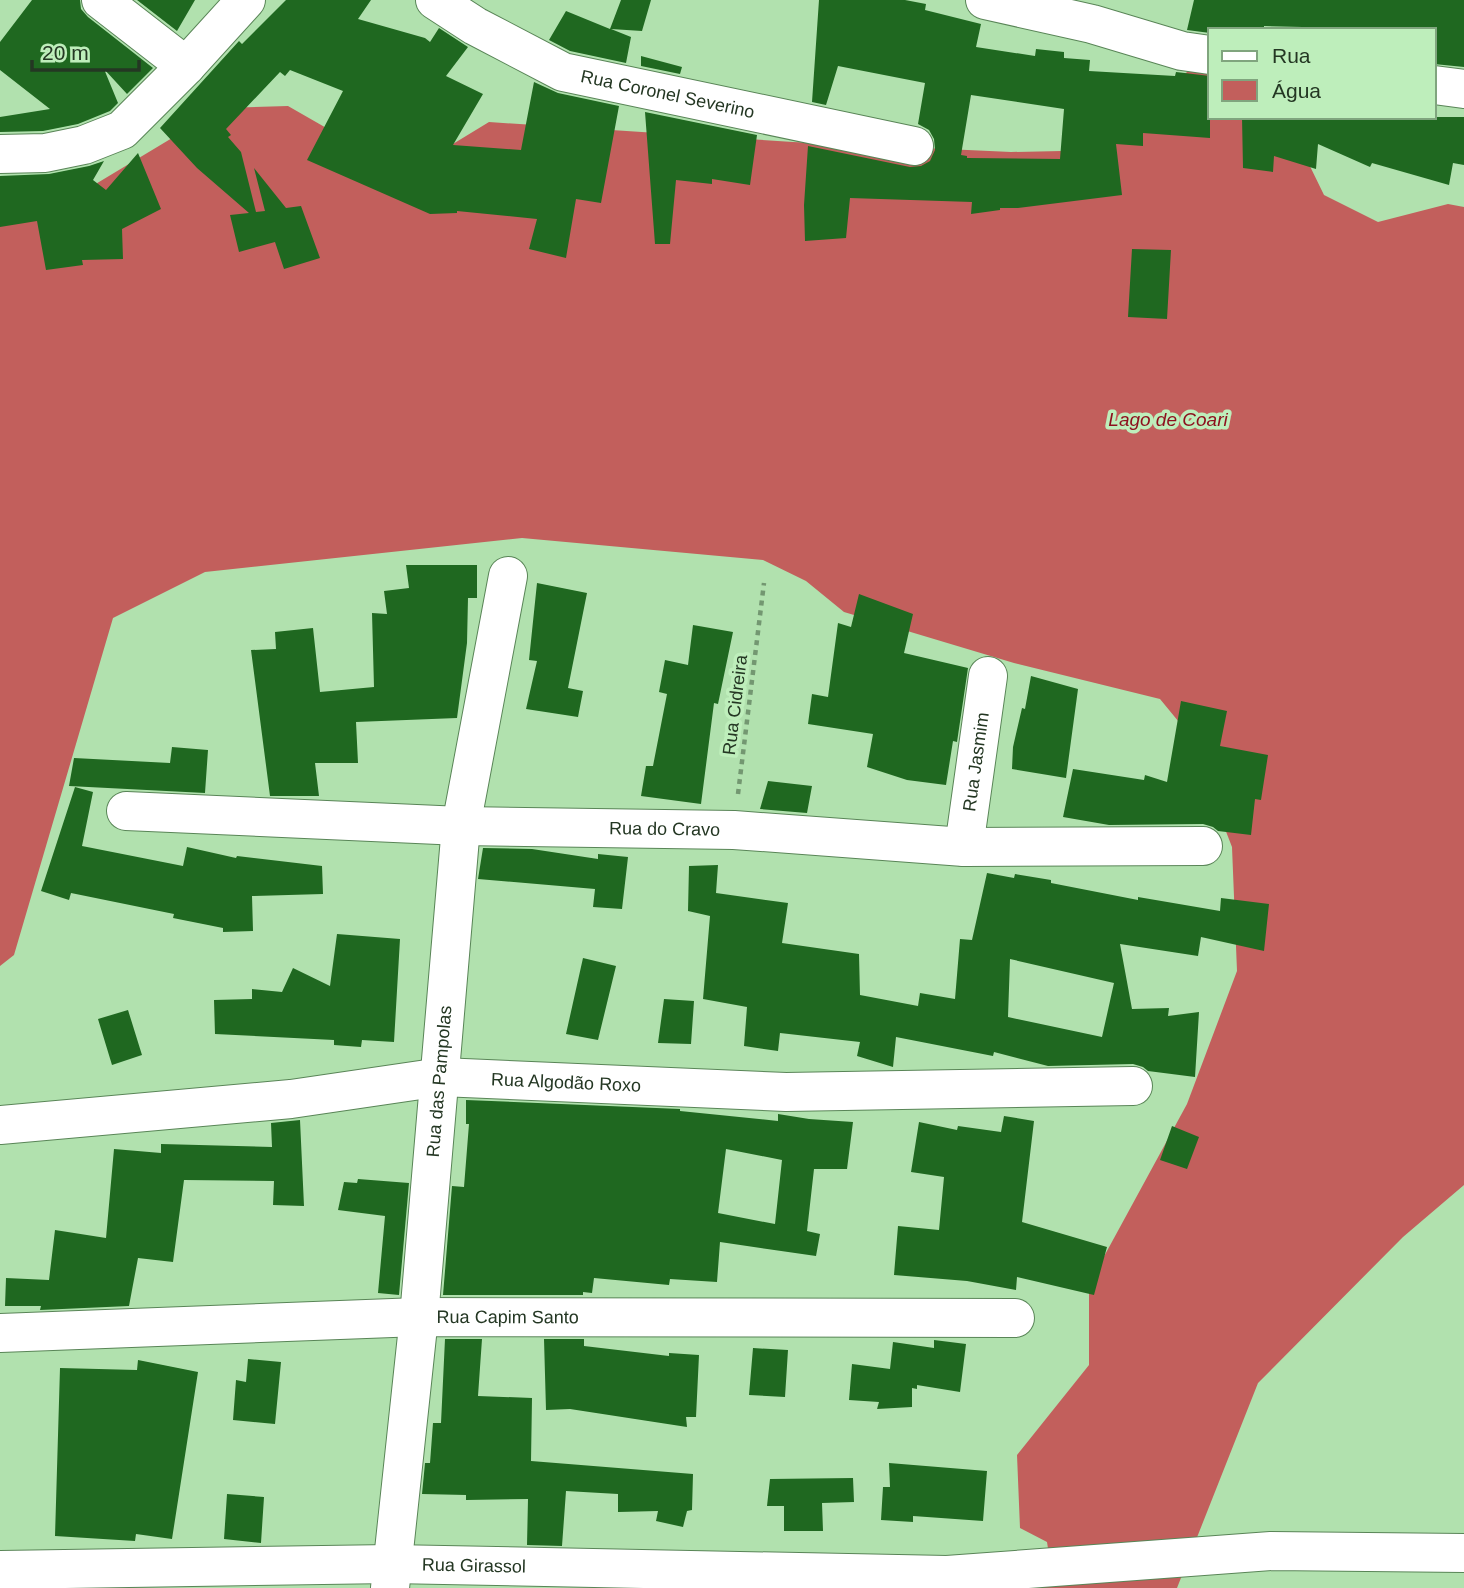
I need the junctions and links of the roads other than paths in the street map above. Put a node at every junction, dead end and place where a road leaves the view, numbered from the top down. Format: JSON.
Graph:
{"nodes":[{"id":1,"x":101,"y":0,"type":"edge"},
{"id":2,"x":246,"y":0,"type":"edge"},
{"id":3,"x":435,"y":0,"type":"edge"},
{"id":4,"x":985,"y":0,"type":"edge"},
{"id":5,"x":1208,"y":55,"type":"edge"},
{"id":6,"x":186,"y":66,"type":"junction"},
{"id":7,"x":1436,"y":85,"type":"edge"},
{"id":8,"x":1464,"y":89,"type":"edge"},
{"id":9,"x":915,"y":146,"type":"dead end"},
{"id":10,"x":0,"y":153,"type":"edge"},
{"id":11,"x":508,"y":576,"type":"dead end"},
{"id":12,"x":988,"y":676,"type":"dead end"},
{"id":13,"x":126,"y":811,"type":"dead end"},
{"id":14,"x":461,"y":826,"type":"junction"},
{"id":15,"x":1203,"y":845,"type":"dead end"},
{"id":16,"x":964,"y":847,"type":"junction"},
{"id":17,"x":441,"y":1077,"type":"junction"},
{"id":18,"x":1133,"y":1087,"type":"dead end"},
{"id":19,"x":0,"y":1125,"type":"edge"},
{"id":20,"x":419,"y":1317,"type":"junction"},
{"id":21,"x":1015,"y":1318,"type":"dead end"},
{"id":22,"x":0,"y":1333,"type":"edge"},
{"id":23,"x":1464,"y":1553,"type":"edge"},
{"id":24,"x":0,"y":1570,"type":"edge"},
{"id":25,"x":391,"y":1576,"type":"edge"}],
"edges":[{"from":1,"to":6,"type":"street"},
{"from":2,"to":6,"type":"street"},
{"from":3,"to":9,"type":"street","name":"Rua Coronel Severino"},
{"from":4,"to":5,"type":"street"},
{"from":6,"to":10,"type":"street"},
{"from":7,"to":8,"type":"street"},
{"from":11,"to":14,"type":"street","name":"Rua das Pampolas"},
{"from":12,"to":16,"type":"street","name":"Rua Jasmim"},
{"from":13,"to":14,"type":"street","name":"Rua do Cravo"},
{"from":14,"to":16,"type":"street","name":"Rua do Cravo"},
{"from":14,"to":17,"type":"street","name":"Rua das Pampolas"},
{"from":15,"to":16,"type":"street","name":"Rua do Cravo"},
{"from":17,"to":18,"type":"street","name":"Rua Algodão Roxo"},
{"from":17,"to":19,"type":"street","name":"Rua Algodão Roxo"},
{"from":17,"to":20,"type":"street","name":"Rua das Pampolas"},
{"from":20,"to":21,"type":"street","name":"Rua Capim Santo"},
{"from":20,"to":22,"type":"street","name":"Rua Capim Santo"},
{"from":20,"to":25,"type":"street","name":"Rua das Pampolas"},
{"from":23,"to":25,"type":"street","name":"Rua Girassol"},
{"from":24,"to":25,"type":"street","name":"Rua Girassol"}]}
